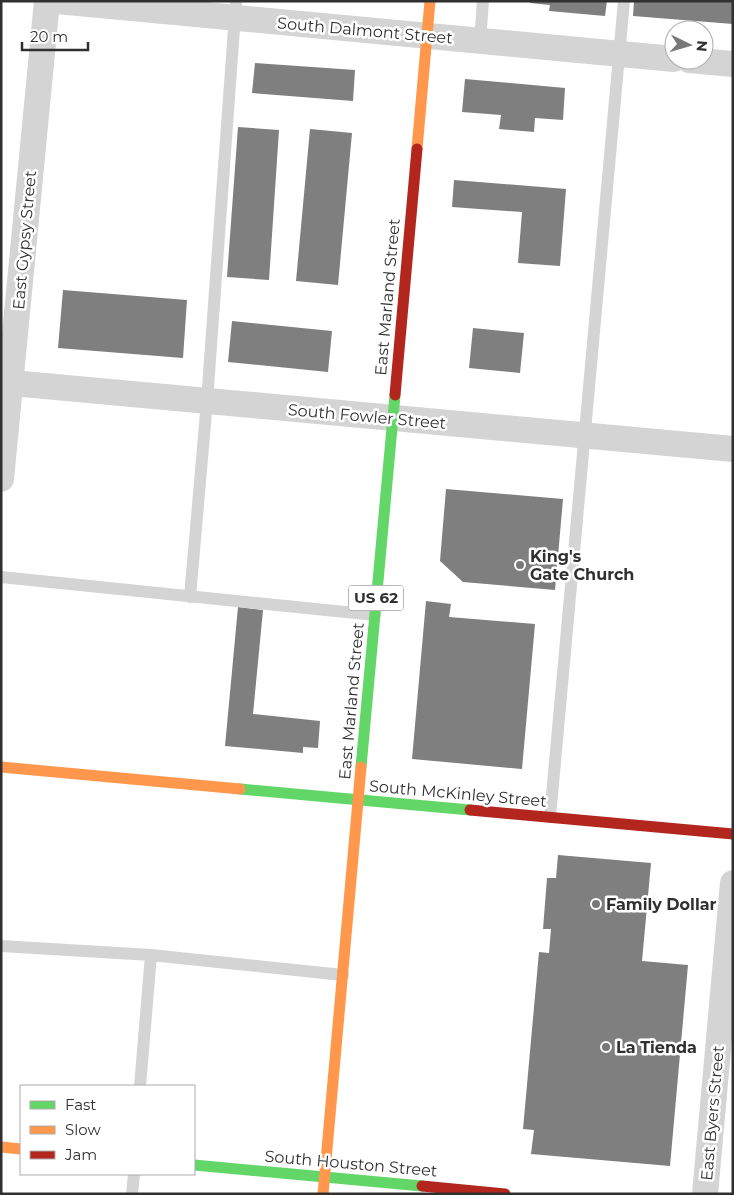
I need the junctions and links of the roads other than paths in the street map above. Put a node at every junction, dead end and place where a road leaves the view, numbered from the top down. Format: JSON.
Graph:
{"nodes":[{"id":1,"x":47,"y":1,"type":"edge"},
{"id":2,"x":57,"y":1,"type":"edge"},
{"id":3,"x":430,"y":1,"type":"edge"},
{"id":4,"x":483,"y":1,"type":"edge"},
{"id":5,"x":624,"y":1,"type":"edge"},
{"id":6,"x":235,"y":10,"type":"edge"},
{"id":7,"x":427,"y":36,"type":"junction"},
{"id":8,"x":480,"y":41,"type":"junction"},
{"id":9,"x":619,"y":54,"type":"junction"},
{"id":10,"x":664,"y":58,"type":"edge"},
{"id":11,"x":714,"y":62,"type":"edge"},
{"id":12,"x":733,"y":64,"type":"edge"},
{"id":13,"x":6,"y":383,"type":"edge"},
{"id":14,"x":207,"y":401,"type":"junction"},
{"id":15,"x":393,"y":418,"type":"junction"},
{"id":16,"x":586,"y":436,"type":"junction"},
{"id":17,"x":733,"y":449,"type":"edge"},
{"id":18,"x":1,"y":479,"type":"edge"},
{"id":19,"x":1,"y":578,"type":"edge"},
{"id":20,"x":190,"y":597,"type":"junction"},
{"id":21,"x":375,"y":615,"type":"junction"},
{"id":22,"x":1,"y":767,"type":"edge"},
{"id":23,"x":358,"y":800,"type":"junction"},
{"id":24,"x":550,"y":818,"type":"junction"},
{"id":25,"x":733,"y":834,"type":"edge"},
{"id":26,"x":733,"y":883,"type":"edge"},
{"id":27,"x":1,"y":946,"type":"edge"},
{"id":28,"x":150,"y":954,"type":"junction"},
{"id":29,"x":343,"y":975,"type":"junction"},
{"id":30,"x":140,"y":1085,"type":"edge"},
{"id":31,"x":1,"y":1147,"type":"edge"},
{"id":32,"x":20,"y":1149,"type":"edge"},
{"id":33,"x":195,"y":1165,"type":"edge"},
{"id":34,"x":134,"y":1175,"type":"edge"},
{"id":35,"x":324,"y":1177,"type":"junction"},
{"id":36,"x":132,"y":1194,"type":"edge"},
{"id":37,"x":323,"y":1194,"type":"edge"},
{"id":38,"x":505,"y":1194,"type":"edge"},
{"id":39,"x":705,"y":1194,"type":"edge"}],
"edges":[{"from":1,"to":13,"type":"street","name":"East Gypsy Street"},
{"from":2,"to":6,"type":"street","name":"South Dalmont Street"},
{"from":3,"to":7,"type":"main road","name":"East Marland Street","number":"US 62"},
{"from":4,"to":8,"type":"lane"},
{"from":5,"to":9,"type":"lane"},
{"from":6,"to":7,"type":"street","name":"South Dalmont Street"},
{"from":6,"to":14,"type":"lane"},
{"from":7,"to":8,"type":"street","name":"South Dalmont Street"},
{"from":7,"to":15,"type":"main road","name":"East Marland Street","number":"US 62"},
{"from":8,"to":9,"type":"street","name":"South Dalmont Street"},
{"from":9,"to":10,"type":"street","name":"South Dalmont Street"},
{"from":9,"to":16,"type":"lane"},
{"from":11,"to":12,"type":"street"},
{"from":13,"to":14,"type":"street","name":"South Fowler Street"},
{"from":13,"to":18,"type":"street","name":"East Gypsy Street"},
{"from":14,"to":15,"type":"street","name":"South Fowler Street"},
{"from":14,"to":20,"type":"lane"},
{"from":15,"to":16,"type":"street","name":"South Fowler Street"},
{"from":15,"to":21,"type":"main road","name":"East Marland Street","number":"US 62"},
{"from":16,"to":17,"type":"street","name":"South Fowler Street"},
{"from":16,"to":24,"type":"lane"},
{"from":19,"to":20,"type":"lane"},
{"from":20,"to":21,"type":"lane"},
{"from":21,"to":23,"type":"main road","name":"East Marland Street","number":"US 62"},
{"from":22,"to":23,"type":"main road","name":"South McKinley Street"},
{"from":23,"to":24,"type":"main road","name":"South McKinley Street"},
{"from":23,"to":29,"type":"main road","name":"East Marland Street","number":"US 62"},
{"from":24,"to":25,"type":"main road","name":"South McKinley Street"},
{"from":26,"to":39,"type":"street","name":"East Byers Street"},
{"from":27,"to":28,"type":"lane"},
{"from":28,"to":29,"type":"lane"},
{"from":28,"to":30,"type":"lane"},
{"from":29,"to":35,"type":"main road","name":"East Marland Street","number":"US 62"},
{"from":31,"to":32,"type":"main road"},
{"from":33,"to":35,"type":"main road","name":"South Houston Street"},
{"from":34,"to":36,"type":"lane"},
{"from":35,"to":37,"type":"main road","name":"East Marland Street","number":"US 62"},
{"from":35,"to":38,"type":"main road","name":"South Houston Street"}]}
